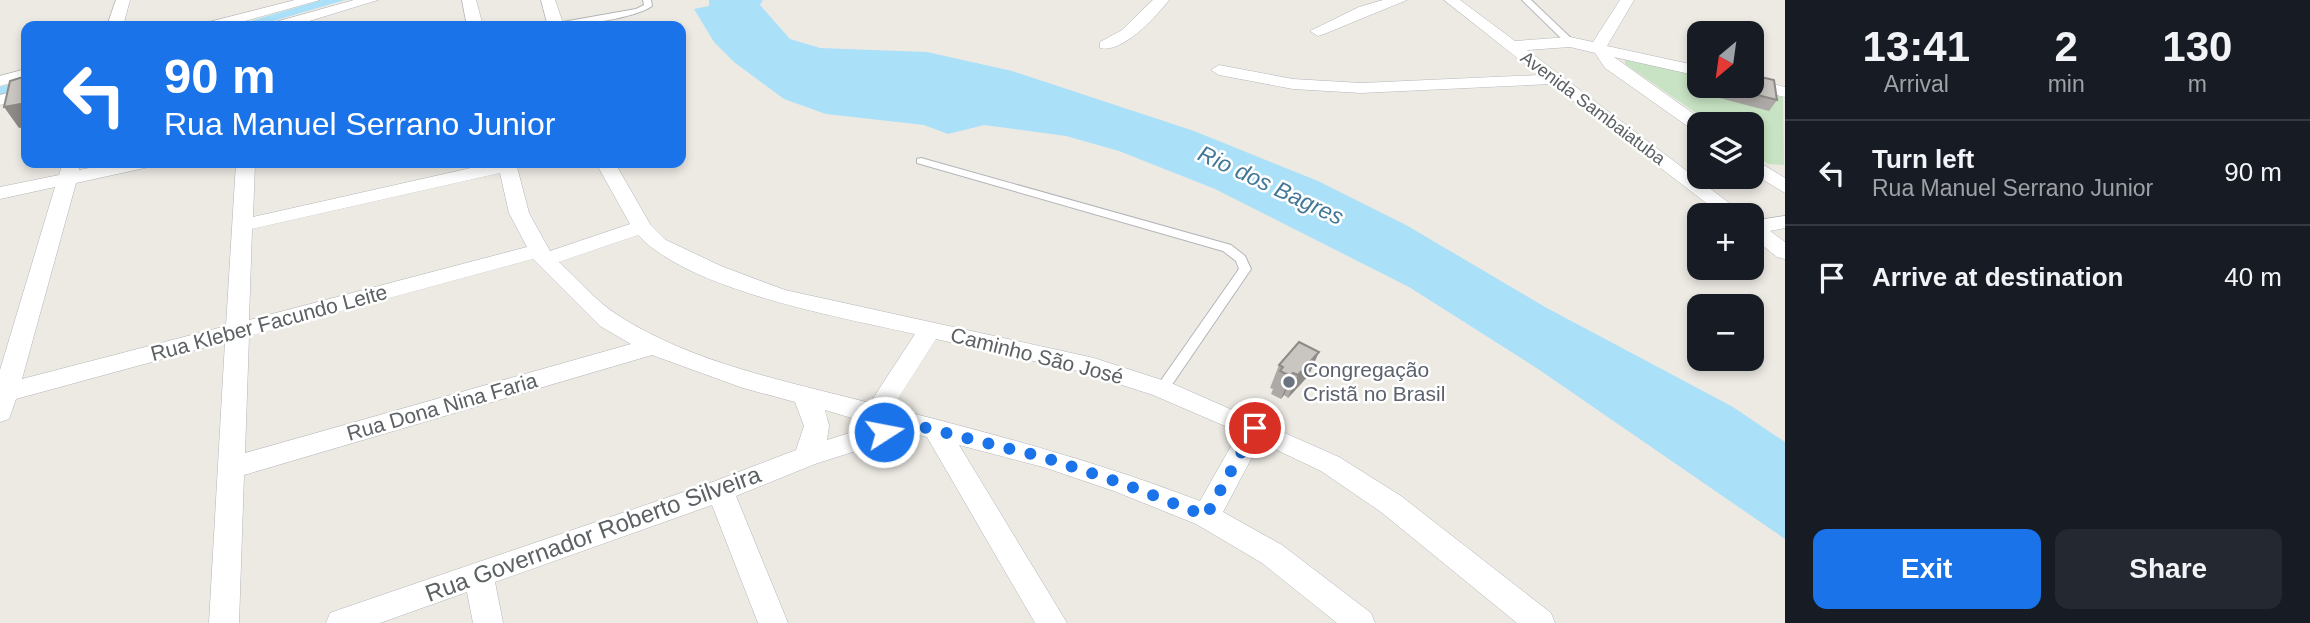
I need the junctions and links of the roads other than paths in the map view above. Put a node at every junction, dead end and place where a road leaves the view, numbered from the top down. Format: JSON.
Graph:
{"nodes":[{"id":1,"x":123,"y":0,"type":"edge"},
{"id":2,"x":313,"y":0,"type":"edge"},
{"id":3,"x":370,"y":0,"type":"edge"},
{"id":4,"x":470,"y":0,"type":"edge"},
{"id":5,"x":548,"y":0,"type":"edge"},
{"id":6,"x":647,"y":0,"type":"edge"},
{"id":7,"x":1162,"y":0,"type":"edge"},
{"id":8,"x":1400,"y":0,"type":"edge"},
{"id":9,"x":1451,"y":0,"type":"edge"},
{"id":10,"x":1526,"y":0,"type":"edge"},
{"id":11,"x":1627,"y":0,"type":"edge"},
{"id":12,"x":258,"y":7,"type":"edge"},
{"id":13,"x":117,"y":21,"type":"edge"},
{"id":14,"x":223,"y":21,"type":"edge"},
{"id":15,"x":295,"y":21,"type":"edge"},
{"id":16,"x":474,"y":21,"type":"edge"},
{"id":17,"x":555,"y":21,"type":"edge"},
{"id":18,"x":584,"y":21,"type":"edge"},
{"id":19,"x":1318,"y":31,"type":"dead end"},
{"id":20,"x":1570,"y":42,"type":"junction"},
{"id":21,"x":1106,"y":45,"type":"dead end"},
{"id":22,"x":1511,"y":46,"type":"junction"},
{"id":23,"x":1599,"y":46,"type":"junction"},
{"id":24,"x":1687,"y":68,"type":"edge"},
{"id":25,"x":1219,"y":70,"type":"dead end"},
{"id":26,"x":21,"y":75,"type":"edge"},
{"id":27,"x":1553,"y":79,"type":"junction"},
{"id":28,"x":0,"y":81,"type":"edge"},
{"id":29,"x":1764,"y":87,"type":"edge"},
{"id":30,"x":1785,"y":92,"type":"edge"},
{"id":31,"x":21,"y":94,"type":"edge"},
{"id":32,"x":0,"y":100,"type":"edge"},
{"id":33,"x":1687,"y":118,"type":"edge"},
{"id":34,"x":921,"y":161,"type":"dead end"},
{"id":35,"x":97,"y":168,"type":"edge"},
{"id":36,"x":245,"y":168,"type":"edge"},
{"id":37,"x":490,"y":168,"type":"edge"},
{"id":38,"x":508,"y":168,"type":"edge"},
{"id":39,"x":609,"y":168,"type":"edge"},
{"id":40,"x":70,"y":171,"type":"edge"},
{"id":41,"x":1764,"y":172,"type":"edge"},
{"id":42,"x":1785,"y":187,"type":"edge"},
{"id":43,"x":0,"y":193,"type":"edge"},
{"id":44,"x":1719,"y":203,"type":"edge"},
{"id":45,"x":1785,"y":222,"type":"edge"},
{"id":46,"x":244,"y":225,"type":"junction"},
{"id":47,"x":1764,"y":225,"type":"edge"},
{"id":48,"x":642,"y":227,"type":"junction"},
{"id":49,"x":1764,"y":236,"type":"edge"},
{"id":50,"x":1785,"y":252,"type":"edge"},
{"id":51,"x":541,"y":255,"type":"junction"},
{"id":52,"x":929,"y":331,"type":"junction"},
{"id":53,"x":236,"y":333,"type":"junction"},
{"id":54,"x":653,"y":346,"type":"junction"},
{"id":55,"x":1162,"y":389,"type":"junction"},
{"id":56,"x":803,"y":395,"type":"junction"},
{"id":57,"x":2,"y":399,"type":"edge"},
{"id":58,"x":875,"y":415,"type":"junction"},
{"id":59,"x":923,"y":427,"type":"junction"},
{"id":60,"x":1255,"y":428,"type":"junction"},
{"id":61,"x":806,"y":457,"type":"junction"},
{"id":62,"x":231,"y":468,"type":"junction"},
{"id":63,"x":720,"y":491,"type":"junction"},
{"id":64,"x":1206,"y":516,"type":"junction"},
{"id":65,"x":479,"y":575,"type":"junction"},
{"id":66,"x":225,"y":623,"type":"edge"},
{"id":67,"x":341,"y":623,"type":"edge"},
{"id":68,"x":488,"y":623,"type":"edge"},
{"id":69,"x":773,"y":623,"type":"edge"},
{"id":70,"x":1052,"y":623,"type":"edge"},
{"id":71,"x":1360,"y":623,"type":"edge"},
{"id":72,"x":1540,"y":623,"type":"edge"}],
"edges":[{"from":1,"to":13,"type":"street"},
{"from":2,"to":12,"type":"street"},
{"from":3,"to":15,"type":"street"},
{"from":4,"to":16,"type":"street"},
{"from":5,"to":17,"type":"street"},
{"from":6,"to":18,"type":"lane"},
{"from":7,"to":21,"type":"street"},
{"from":8,"to":19,"type":"street"},
{"from":9,"to":22,"type":"street","name":"Avenida Sambaiatuba"},
{"from":10,"to":20,"type":"lane"},
{"from":11,"to":23,"type":"street"},
{"from":12,"to":14,"type":"street"},
{"from":20,"to":22,"type":"street"},
{"from":20,"to":23,"type":"street"},
{"from":22,"to":27,"type":"street","name":"Avenida Sambaiatuba"},
{"from":23,"to":24,"type":"street"},
{"from":23,"to":33,"type":"street"},
{"from":25,"to":27,"type":"street"},
{"from":26,"to":28,"type":"street"},
{"from":27,"to":44,"type":"street","name":"Avenida Sambaiatuba"},
{"from":29,"to":30,"type":"street"},
{"from":31,"to":32,"type":"street"},
{"from":34,"to":55,"type":"lane"},
{"from":35,"to":40,"type":"street"},
{"from":36,"to":46,"type":"street"},
{"from":37,"to":46,"type":"street"},
{"from":38,"to":51,"type":"street"},
{"from":39,"to":48,"type":"street","name":"Caminho São José"},
{"from":40,"to":43,"type":"street"},
{"from":40,"to":57,"type":"street"},
{"from":41,"to":42,"type":"street"},
{"from":45,"to":47,"type":"street"},
{"from":46,"to":53,"type":"street"},
{"from":48,"to":51,"type":"street","name":"Rua Kleber Facundo Leite"},
{"from":48,"to":52,"type":"street","name":"Caminho São José"},
{"from":49,"to":50,"type":"street"},
{"from":51,"to":53,"type":"street","name":"Rua Kleber Facundo Leite"},
{"from":51,"to":54,"type":"street"},
{"from":52,"to":55,"type":"street","name":"Caminho São José"},
{"from":52,"to":58,"type":"street"},
{"from":53,"to":57,"type":"street","name":"Rua Kleber Facundo Leite"},
{"from":53,"to":62,"type":"street"},
{"from":54,"to":56,"type":"street"},
{"from":54,"to":62,"type":"street","name":"Rua Dona Nina Faria"},
{"from":55,"to":60,"type":"street","name":"Caminho São José"},
{"from":56,"to":58,"type":"street"},
{"from":56,"to":61,"type":"street"},
{"from":58,"to":59,"type":"street"},
{"from":59,"to":61,"type":"street","name":"Rua Governador Roberto Silveira"},
{"from":59,"to":64,"type":"street"},
{"from":59,"to":70,"type":"street"},
{"from":60,"to":64,"type":"street"},
{"from":60,"to":72,"type":"street","name":"Caminho São José"},
{"from":61,"to":63,"type":"street","name":"Rua Governador Roberto Silveira"},
{"from":62,"to":66,"type":"street"},
{"from":63,"to":65,"type":"street","name":"Rua Governador Roberto Silveira"},
{"from":63,"to":69,"type":"street"},
{"from":64,"to":71,"type":"street"},
{"from":65,"to":67,"type":"street","name":"Rua Governador Roberto Silveira"},
{"from":65,"to":68,"type":"street"}]}
